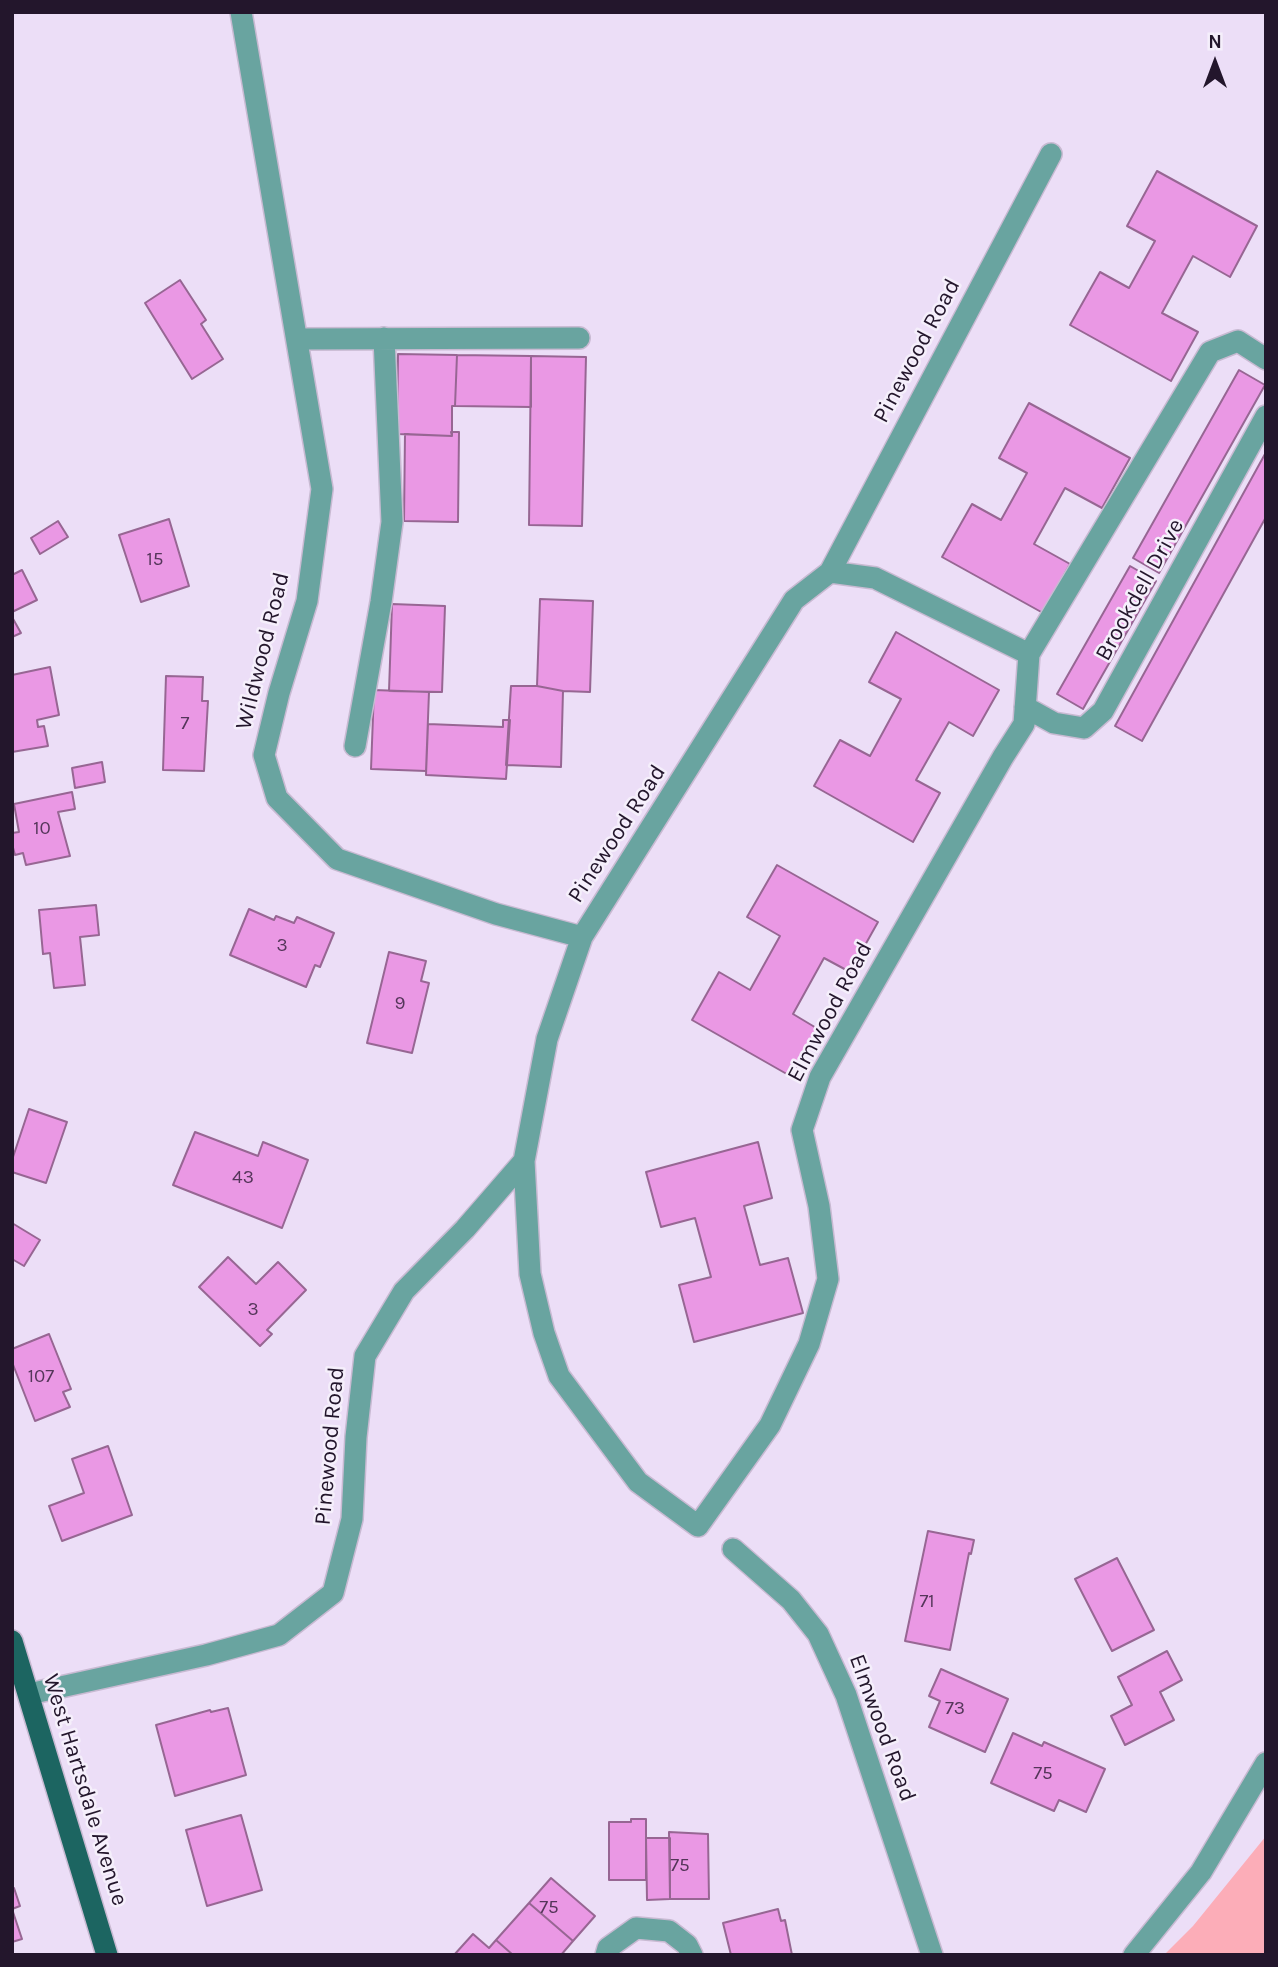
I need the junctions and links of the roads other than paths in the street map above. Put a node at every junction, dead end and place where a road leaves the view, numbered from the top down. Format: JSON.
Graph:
{"nodes":[{"id":1,"x":242,"y":12,"type":"edge"},
{"id":2,"x":1051,"y":154,"type":"dead end"},
{"id":3,"x":384,"y":338,"type":"junction"},
{"id":4,"x":579,"y":338,"type":"dead end"},
{"id":5,"x":297,"y":339,"type":"junction"},
{"id":6,"x":1266,"y":359,"type":"edge"},
{"id":7,"x":1266,"y":416,"type":"edge"},
{"id":8,"x":830,"y":572,"type":"junction"},
{"id":9,"x":1029,"y":654,"type":"junction"},
{"id":10,"x":1025,"y":707,"type":"junction"},
{"id":11,"x":355,"y":746,"type":"dead end"},
{"id":12,"x":582,"y":937,"type":"junction"},
{"id":13,"x":524,"y":1161,"type":"junction"},
{"id":14,"x":638,"y":1482,"type":"joint"},
{"id":15,"x":733,"y":1549,"type":"dead end"},
{"id":16,"x":12,"y":1641,"type":"edge"},
{"id":17,"x":29,"y":1694,"type":"junction"},
{"id":18,"x":1266,"y":1763,"type":"edge"},
{"id":19,"x":107,"y":1955,"type":"edge"},
{"id":20,"x":606,"y":1955,"type":"edge"},
{"id":21,"x":692,"y":1955,"type":"edge"},
{"id":22,"x":932,"y":1955,"type":"edge"},
{"id":23,"x":1134,"y":1955,"type":"edge"}],
"edges":[{"from":1,"to":5,"type":"street","name":"Wildwood Road"},
{"from":2,"to":8,"type":"street","name":"Pinewood Road"},
{"from":3,"to":4,"type":"street"},
{"from":3,"to":5,"type":"street"},
{"from":3,"to":11,"type":"street"},
{"from":5,"to":12,"type":"street","name":"Wildwood Road"},
{"from":6,"to":9,"type":"street"},
{"from":7,"to":10,"type":"street","name":"Brookdell Drive"},
{"from":8,"to":9,"type":"street"},
{"from":8,"to":12,"type":"street","name":"Pinewood Road"},
{"from":9,"to":10,"type":"street","name":"Elmwood Road"},
{"from":10,"to":14,"type":"street","name":"Elmwood Road"},
{"from":12,"to":13,"type":"street","name":"Pinewood Road"},
{"from":13,"to":14,"type":"street","name":"Pinewood Road"},
{"from":13,"to":17,"type":"street","name":"Pinewood Road"},
{"from":15,"to":22,"type":"street","name":"Elmwood Road"},
{"from":16,"to":17,"type":"main road","name":"West Hartsdale Avenue"},
{"from":17,"to":19,"type":"main road","name":"West Hartsdale Avenue"},
{"from":18,"to":23,"type":"street"},
{"from":20,"to":21,"type":"street"}]}
